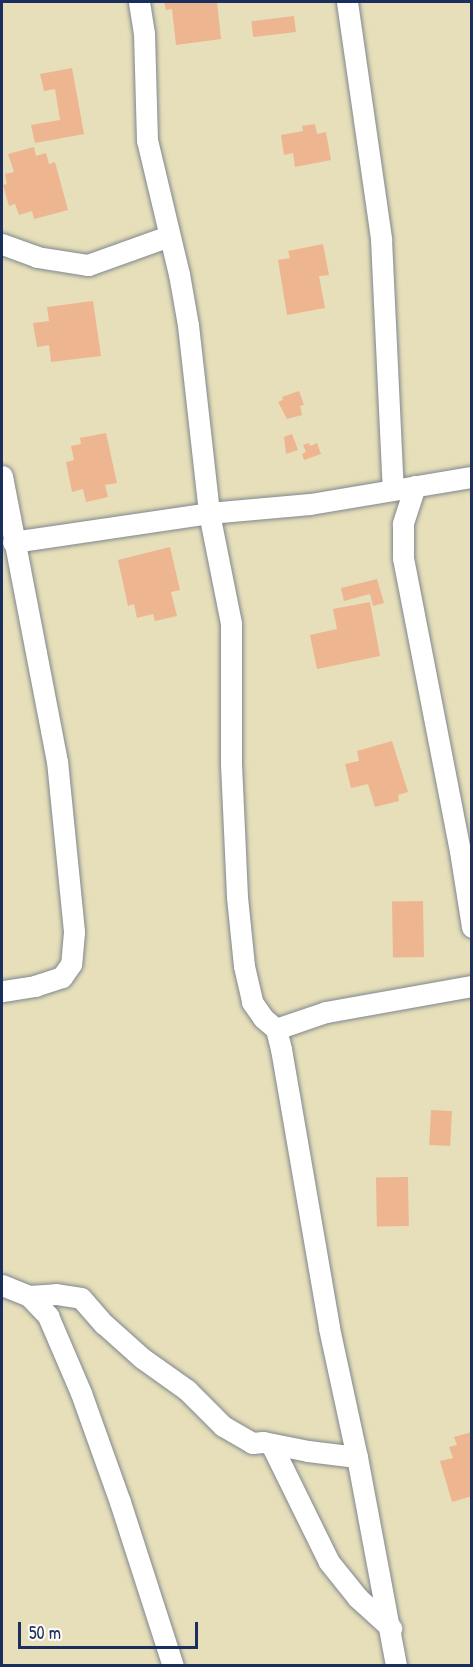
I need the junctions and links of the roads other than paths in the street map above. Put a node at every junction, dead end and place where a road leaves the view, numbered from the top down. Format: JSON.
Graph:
{"nodes":[{"id":1,"x":140,"y":2,"type":"edge"},
{"id":2,"x":347,"y":2,"type":"edge"},
{"id":3,"x":169,"y":236,"type":"junction"},
{"id":4,"x":2,"y":244,"type":"edge"},
{"id":5,"x":471,"y":477,"type":"edge"},
{"id":6,"x":415,"y":486,"type":"junction"},
{"id":7,"x":2,"y":489,"type":"edge"},
{"id":8,"x":393,"y":489,"type":"junction"},
{"id":9,"x":209,"y":513,"type":"junction"},
{"id":10,"x":13,"y":542,"type":"junction"},
{"id":11,"x":471,"y":927,"type":"edge"},
{"id":12,"x":471,"y":986,"type":"edge"},
{"id":13,"x":2,"y":991,"type":"edge"},
{"id":14,"x":276,"y":1029,"type":"junction"},
{"id":15,"x":2,"y":1285,"type":"edge"},
{"id":16,"x":29,"y":1296,"type":"junction"},
{"id":17,"x":271,"y":1444,"type":"junction"},
{"id":18,"x":357,"y":1456,"type":"junction"},
{"id":19,"x":391,"y":1628,"type":"junction"},
{"id":20,"x":173,"y":1665,"type":"edge"},
{"id":21,"x":396,"y":1665,"type":"edge"}],
"edges":[{"from":1,"to":3,"type":"street"},
{"from":2,"to":8,"type":"street"},
{"from":3,"to":4,"type":"street"},
{"from":3,"to":9,"type":"street"},
{"from":5,"to":6,"type":"street"},
{"from":6,"to":8,"type":"street"},
{"from":6,"to":11,"type":"street"},
{"from":7,"to":10,"type":"street"},
{"from":8,"to":9,"type":"street"},
{"from":9,"to":10,"type":"street"},
{"from":9,"to":14,"type":"street"},
{"from":10,"to":13,"type":"street"},
{"from":12,"to":14,"type":"street"},
{"from":14,"to":18,"type":"street"},
{"from":15,"to":16,"type":"street"},
{"from":16,"to":17,"type":"street"},
{"from":16,"to":20,"type":"street"},
{"from":17,"to":18,"type":"street"},
{"from":17,"to":19,"type":"street"},
{"from":18,"to":19,"type":"street"},
{"from":19,"to":21,"type":"street"}]}
